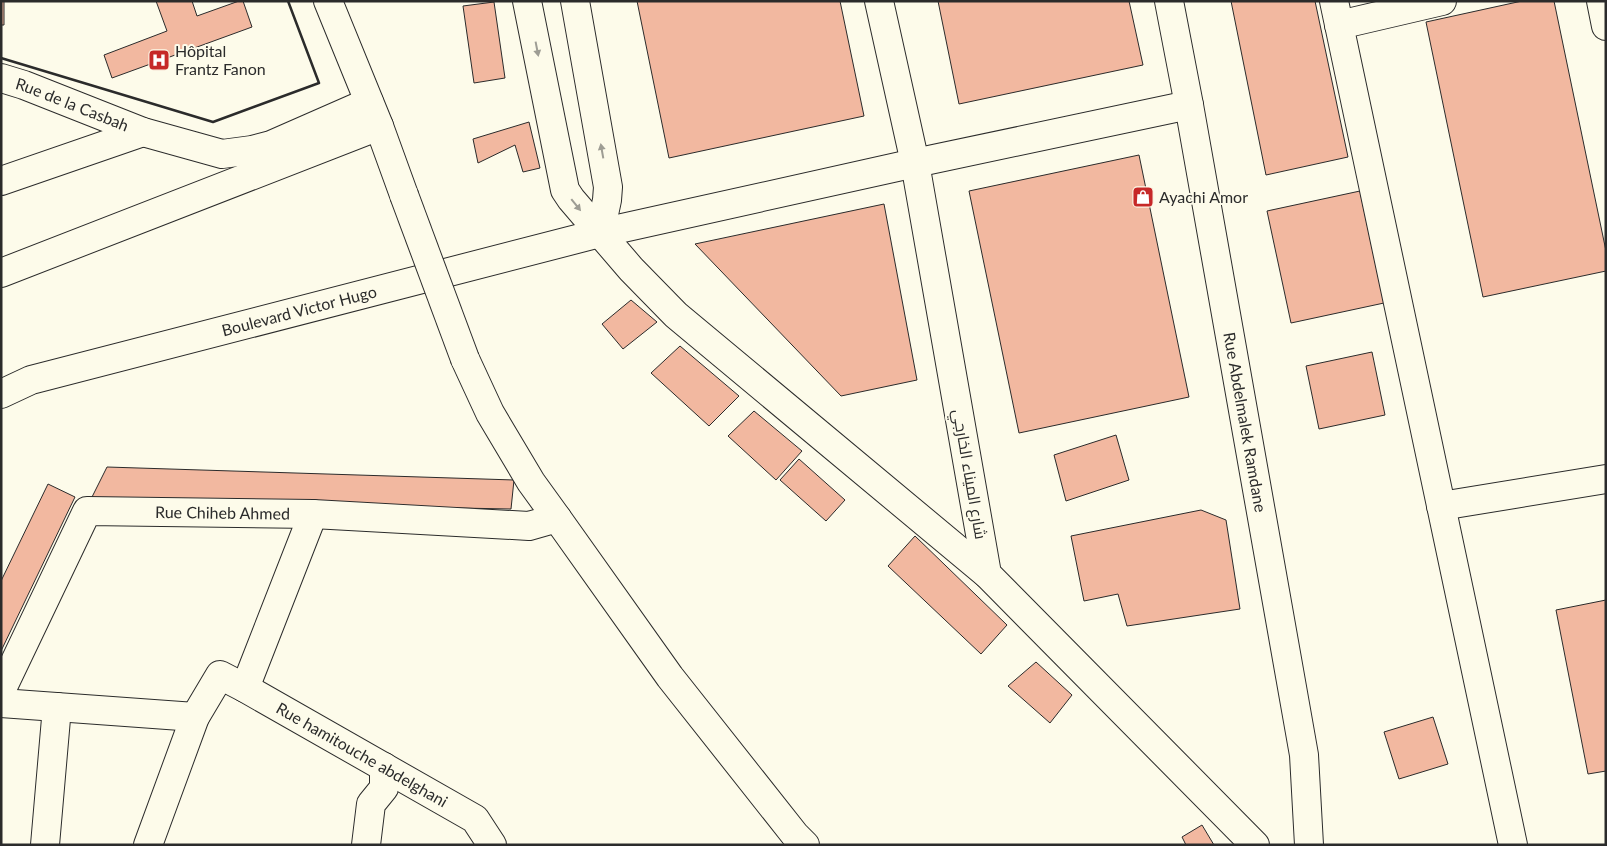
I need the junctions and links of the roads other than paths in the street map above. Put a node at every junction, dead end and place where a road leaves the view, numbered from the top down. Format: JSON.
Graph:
{"nodes":[{"id":1,"x":328,"y":1,"type":"edge"},
{"id":2,"x":527,"y":1,"type":"edge"},
{"id":3,"x":575,"y":1,"type":"edge"},
{"id":4,"x":879,"y":1,"type":"edge"},
{"id":5,"x":1168,"y":1,"type":"edge"},
{"id":6,"x":1442,"y":1,"type":"edge"},
{"id":7,"x":1600,"y":1,"type":"edge"},
{"id":8,"x":1336,"y":13,"type":"edge"},
{"id":9,"x":1606,"y":26,"type":"edge"},
{"id":10,"x":1,"y":78,"type":"edge"},
{"id":11,"x":1189,"y":105,"type":"junction"},
{"id":12,"x":374,"y":114,"type":"junction"},
{"id":13,"x":142,"y":132,"type":"junction"},
{"id":14,"x":914,"y":163,"type":"junction"},
{"id":15,"x":1,"y":181,"type":"edge"},
{"id":16,"x":600,"y":233,"type":"junction"},
{"id":17,"x":1,"y":273,"type":"edge"},
{"id":18,"x":1,"y":394,"type":"edge"},
{"id":19,"x":1606,"y":479,"type":"edge"},
{"id":20,"x":1441,"y":506,"type":"junction"},
{"id":21,"x":313,"y":514,"type":"junction"},
{"id":22,"x":556,"y":518,"type":"junction"},
{"id":23,"x":987,"y":574,"type":"junction"},
{"id":24,"x":245,"y":688,"type":"junction"},
{"id":25,"x":1,"y":691,"type":"edge"},
{"id":26,"x":1,"y":703,"type":"edge"},
{"id":27,"x":57,"y":707,"type":"junction"},
{"id":28,"x":195,"y":717,"type":"junction"},
{"id":29,"x":384,"y":768,"type":"junction"},
{"id":30,"x":797,"y":842,"type":"edge"},
{"id":31,"x":45,"y":845,"type":"edge"},
{"id":32,"x":148,"y":845,"type":"edge"},
{"id":33,"x":366,"y":845,"type":"edge"},
{"id":34,"x":492,"y":845,"type":"edge"},
{"id":35,"x":1255,"y":845,"type":"edge"},
{"id":36,"x":1309,"y":845,"type":"edge"},
{"id":37,"x":1513,"y":845,"type":"edge"}],
"edges":[{"from":1,"to":12,"type":"street"},
{"from":2,"to":16,"type":"street","one_way":true},
{"from":16,"to":3,"type":"street","one_way":true},
{"from":4,"to":14,"type":"street","name":"شارع الميناء الخارجي"},
{"from":5,"to":11,"type":"street","name":"Rue Abdelmalek Ramdane"},
{"from":6,"to":8,"type":"street"},
{"from":7,"to":9,"type":"street"},
{"from":8,"to":20,"type":"street"},
{"from":10,"to":13,"type":"street","name":"Rue de la Casbah"},
{"from":11,"to":14,"type":"street","name":"Boulevard Victor Hugo"},
{"from":11,"to":36,"type":"street","name":"Rue Abdelmalek Ramdane"},
{"from":12,"to":13,"type":"street","name":"Rue de la Casbah"},
{"from":12,"to":17,"type":"street"},
{"from":12,"to":22,"type":"street","bridge":true},
{"from":13,"to":15,"type":"street"},
{"from":14,"to":16,"type":"street","name":"Boulevard Victor Hugo"},
{"from":14,"to":23,"type":"street","name":"شارع الميناء الخارجي"},
{"from":16,"to":18,"type":"street","name":"Boulevard Victor Hugo"},
{"from":16,"to":23,"type":"street"},
{"from":19,"to":20,"type":"street"},
{"from":20,"to":37,"type":"street"},
{"from":21,"to":22,"type":"street","name":"Rue Chiheb Ahmed"},
{"from":21,"to":24,"type":"street"},
{"from":21,"to":25,"type":"street","name":"Rue Chiheb Ahmed"},
{"from":22,"to":30,"type":"street"},
{"from":23,"to":35,"type":"street"},
{"from":24,"to":28,"type":"street","name":"Rue hamitouche abdelghani"},
{"from":24,"to":29,"type":"street","name":"Rue hamitouche abdelghani"},
{"from":26,"to":27,"type":"street"},
{"from":27,"to":28,"type":"street"},
{"from":27,"to":31,"type":"street"},
{"from":28,"to":32,"type":"street"},
{"from":29,"to":33,"type":"street"},
{"from":29,"to":34,"type":"street","name":"Rue hamitouche abdelghani"}]}
